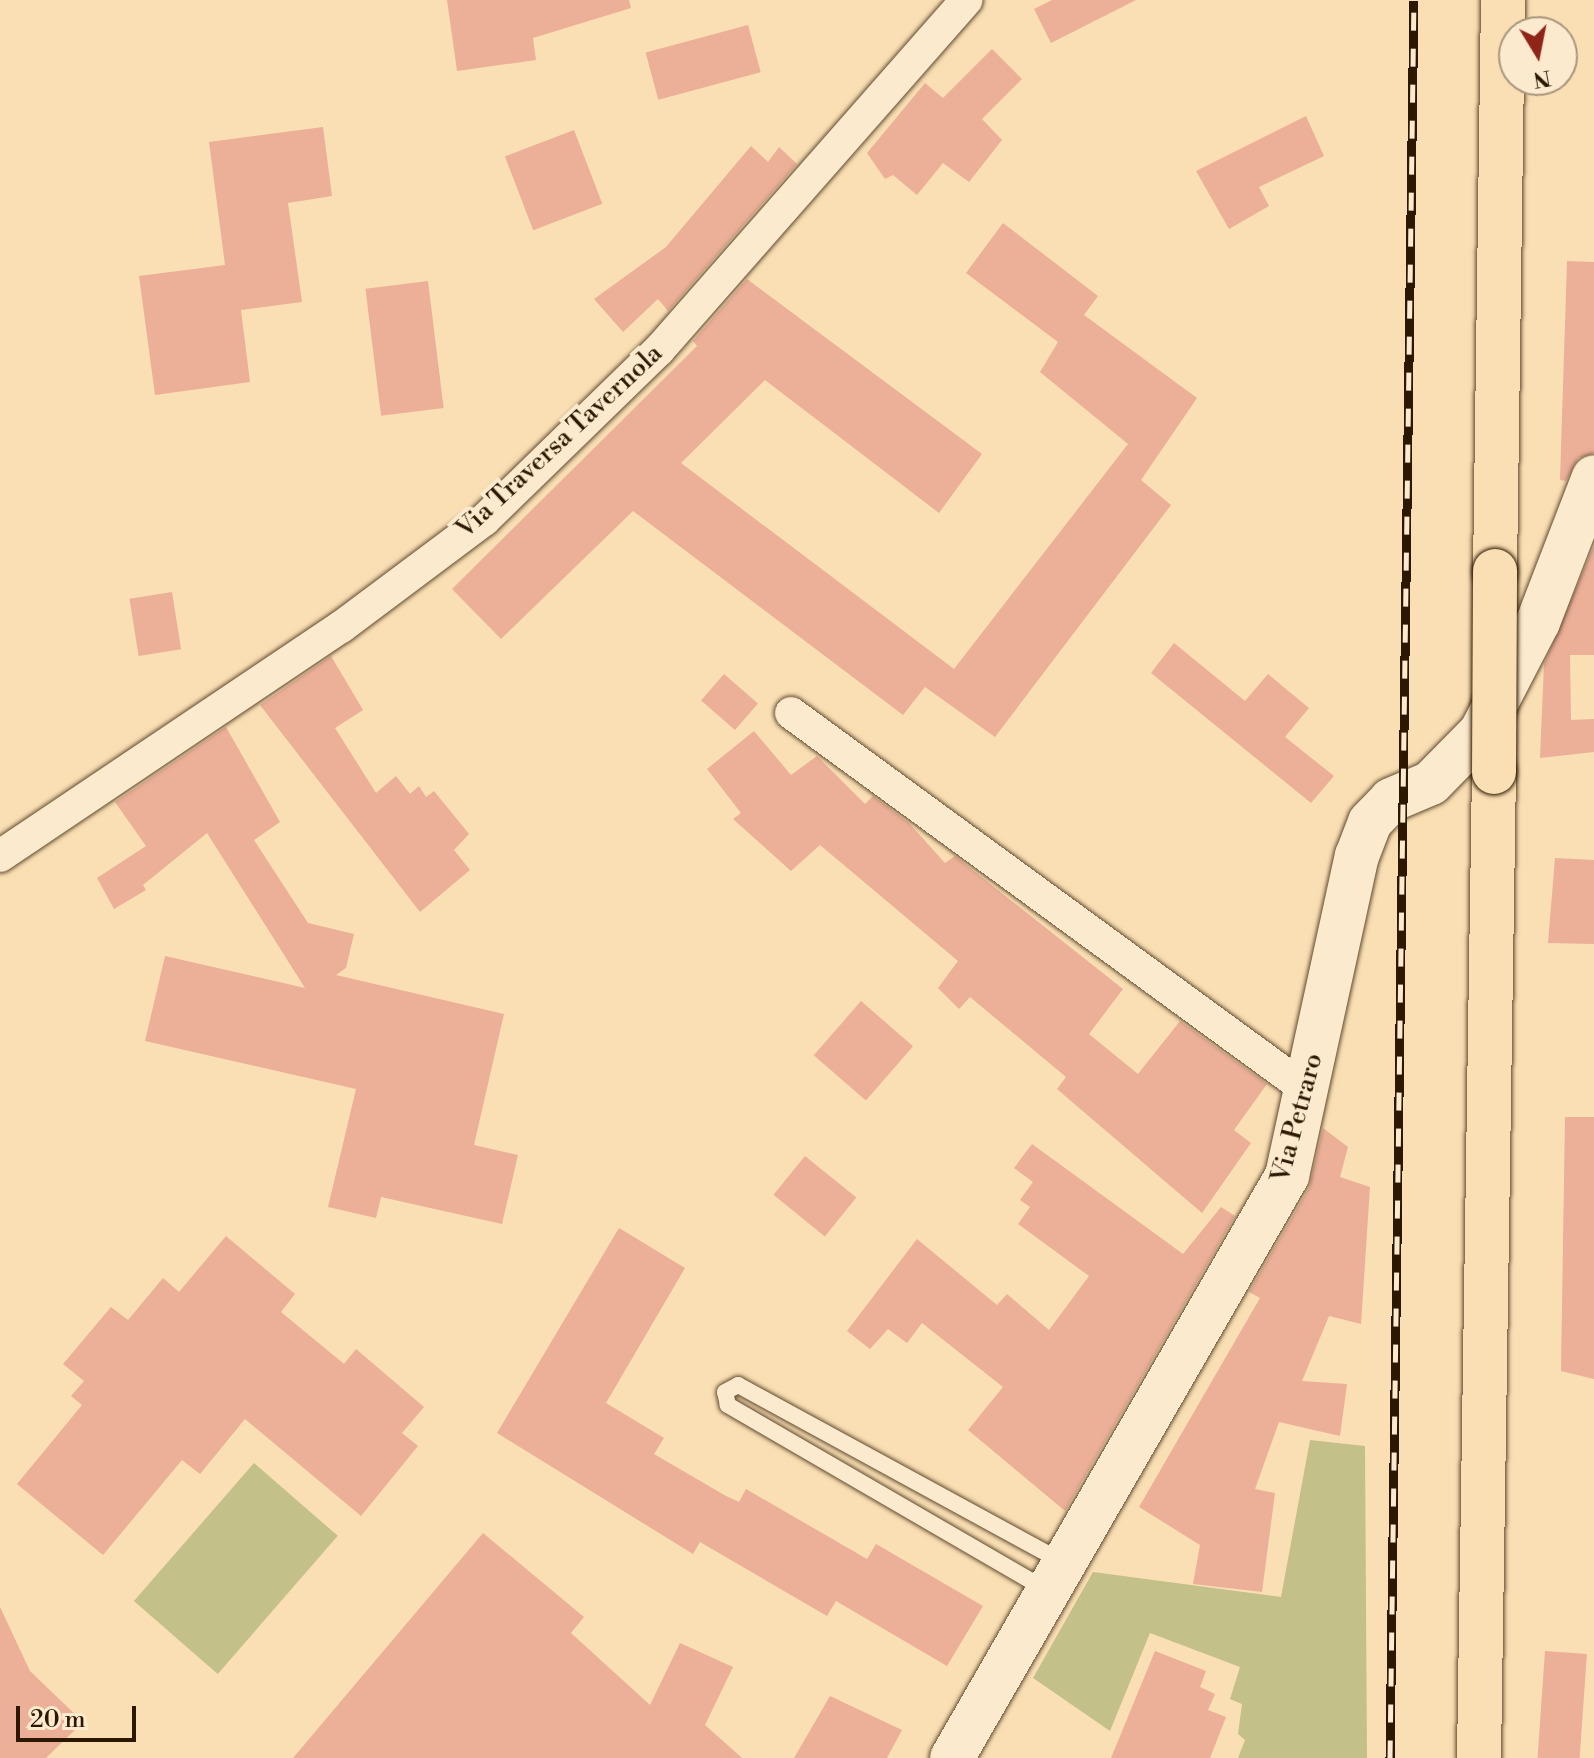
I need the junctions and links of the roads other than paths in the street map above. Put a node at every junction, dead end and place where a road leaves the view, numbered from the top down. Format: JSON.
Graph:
{"nodes":[{"id":1,"x":967,"y":0,"type":"edge"},
{"id":2,"x":1503,"y":0,"type":"edge"},
{"id":3,"x":1594,"y":477,"type":"edge"},
{"id":4,"x":791,"y":713,"type":"dead end"},
{"id":5,"x":0,"y":856,"type":"edge"},
{"id":6,"x":1307,"y":1090,"type":"junction"},
{"id":7,"x":1056,"y":1577,"type":"junction"},
{"id":8,"x":952,"y":1758,"type":"edge"},
{"id":9,"x":1479,"y":1758,"type":"edge"}],
"edges":[{"from":1,"to":5,"type":"street","name":"Via Traversa Tavernola"},
{"from":2,"to":9,"type":"highway","bridge":true},
{"from":3,"to":6,"type":"street","name":"Via Petraro"},
{"from":4,"to":6,"type":"street"},
{"from":6,"to":7,"type":"street","name":"Via Petraro"},
{"from":7,"to":7,"type":"lane"},
{"from":7,"to":8,"type":"street","name":"Via Petraro"}]}
